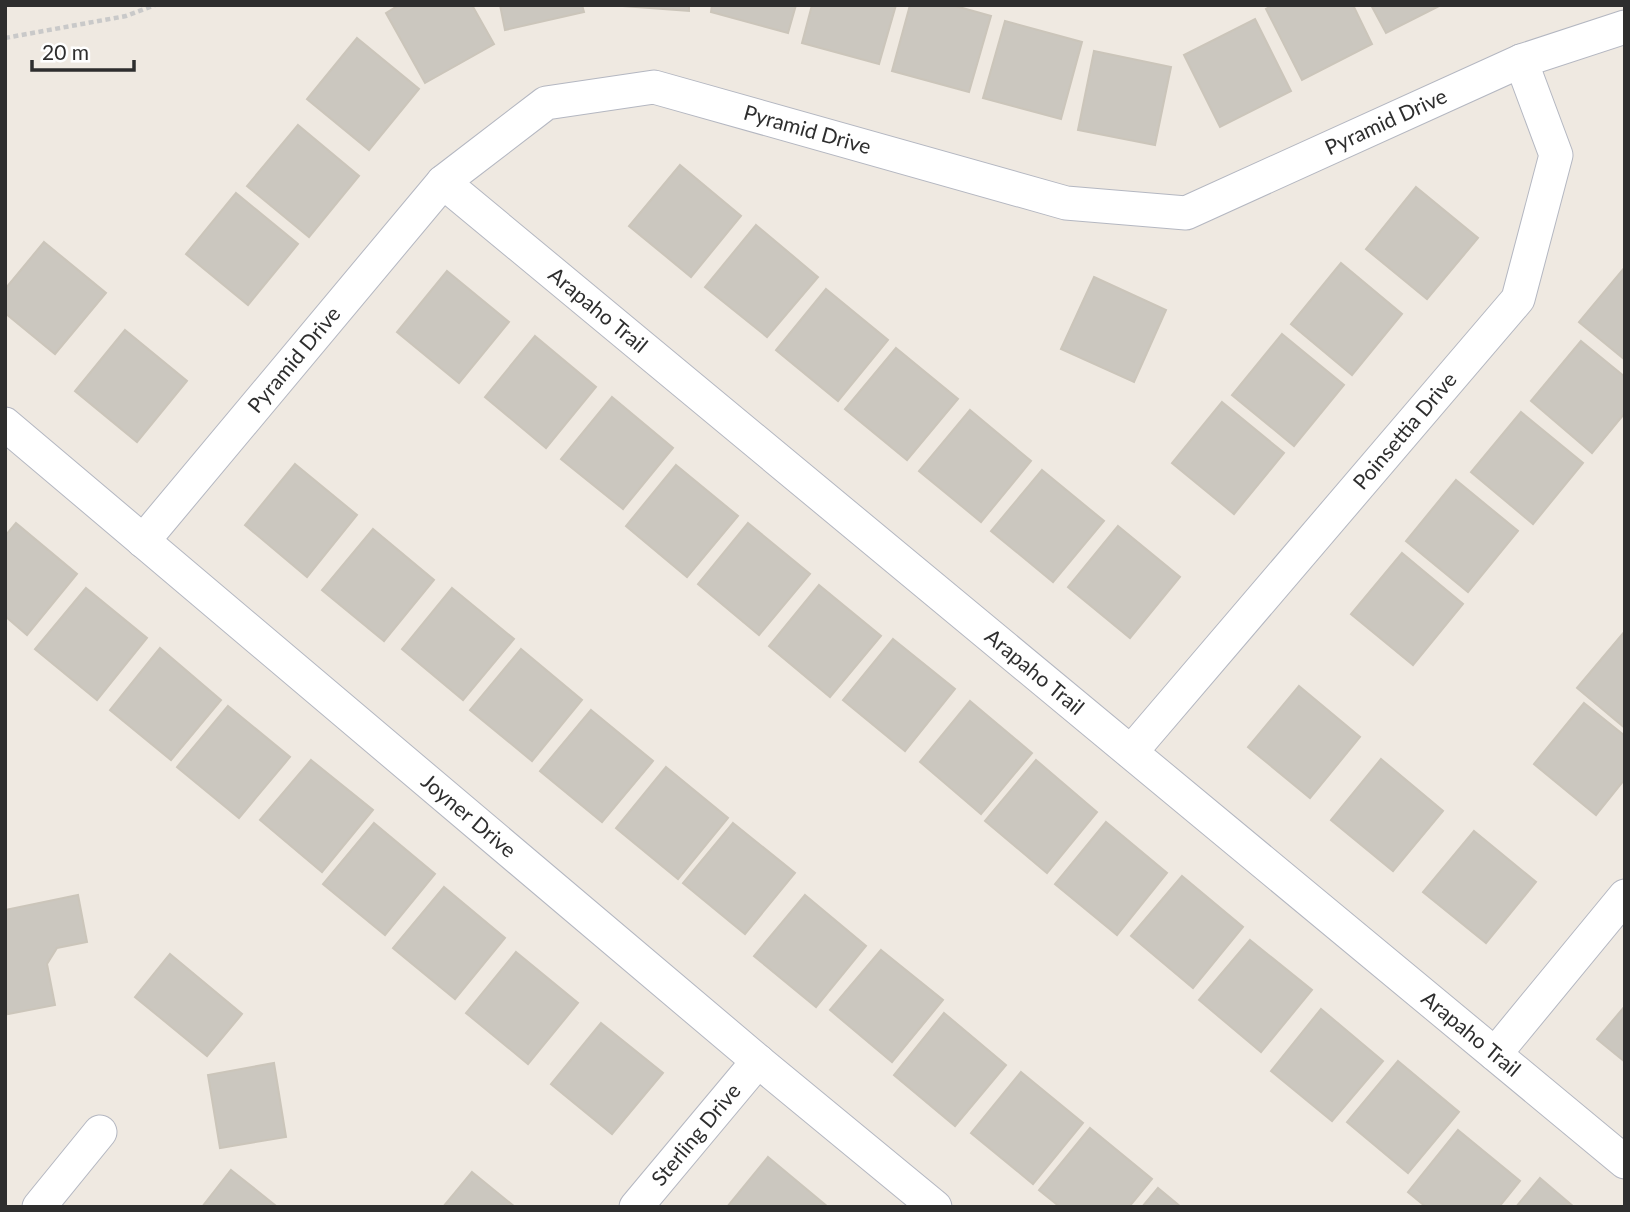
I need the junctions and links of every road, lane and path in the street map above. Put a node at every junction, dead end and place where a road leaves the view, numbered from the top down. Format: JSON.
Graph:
{"nodes":[{"id":1,"x":155,"y":5,"type":"edge"},
{"id":2,"x":1625,"y":27,"type":"edge"},
{"id":3,"x":5,"y":38,"type":"edge"},
{"id":4,"x":1521,"y":61,"type":"junction"},
{"id":5,"x":443,"y":182,"type":"junction"},
{"id":6,"x":5,"y":424,"type":"edge"},
{"id":7,"x":144,"y":541,"type":"junction"},
{"id":8,"x":1131,"y":752,"type":"junction"},
{"id":9,"x":1625,"y":896,"type":"edge"},
{"id":10,"x":1495,"y":1055,"type":"junction"},
{"id":11,"x":758,"y":1061,"type":"junction"},
{"id":12,"x":100,"y":1132,"type":"dead end"},
{"id":13,"x":1625,"y":1162,"type":"edge"},
{"id":14,"x":39,"y":1207,"type":"edge"},
{"id":15,"x":636,"y":1207,"type":"edge"},
{"id":16,"x":935,"y":1207,"type":"edge"}],
"edges":[{"from":1,"to":3,"type":"path"},
{"from":2,"to":4,"type":"street","name":"Pyramid Drive"},
{"from":4,"to":5,"type":"street","name":"Pyramid Drive"},
{"from":4,"to":8,"type":"street","name":"Poinsettia Drive"},
{"from":5,"to":7,"type":"street","name":"Pyramid Drive"},
{"from":5,"to":8,"type":"street","name":"Arapaho Trail"},
{"from":6,"to":7,"type":"street","name":"Joyner Drive"},
{"from":7,"to":11,"type":"street","name":"Joyner Drive"},
{"from":8,"to":10,"type":"street","name":"Arapaho Trail"},
{"from":9,"to":10,"type":"street"},
{"from":10,"to":13,"type":"street","name":"Arapaho Trail"},
{"from":11,"to":15,"type":"street","name":"Sterling Drive"},
{"from":11,"to":16,"type":"street","name":"Joyner Drive"},
{"from":12,"to":14,"type":"street"}]}
